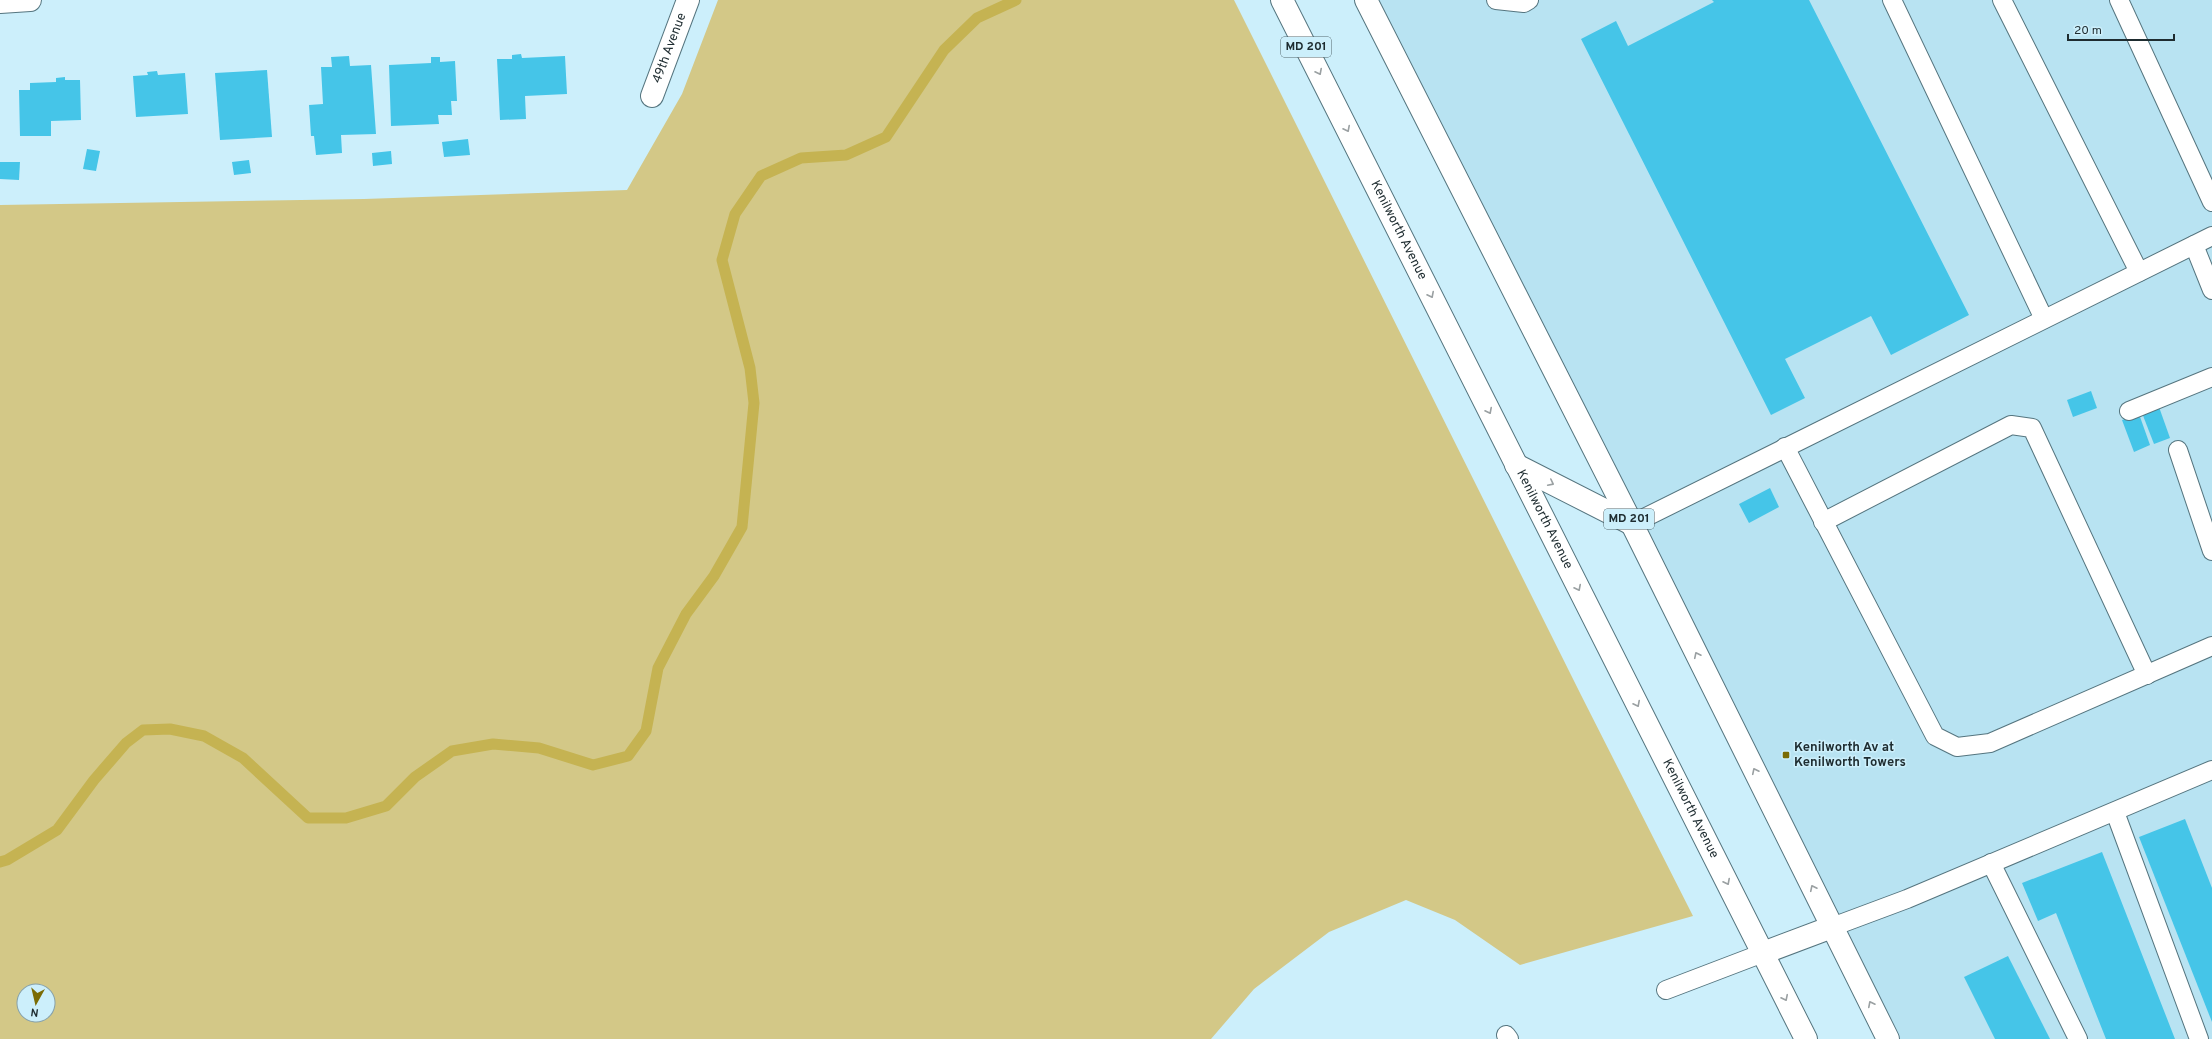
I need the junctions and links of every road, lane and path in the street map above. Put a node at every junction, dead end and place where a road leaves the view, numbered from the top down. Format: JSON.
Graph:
{"nodes":[{"id":1,"x":30,"y":0,"type":"edge"},
{"id":2,"x":688,"y":0,"type":"edge"},
{"id":3,"x":1282,"y":0,"type":"edge"},
{"id":4,"x":1366,"y":0,"type":"edge"},
{"id":5,"x":1496,"y":0,"type":"edge"},
{"id":6,"x":1529,"y":0,"type":"edge"},
{"id":7,"x":1892,"y":0,"type":"edge"},
{"id":8,"x":2002,"y":0,"type":"edge"},
{"id":9,"x":2119,"y":0,"type":"edge"},
{"id":10,"x":0,"y":2,"type":"edge"},
{"id":11,"x":652,"y":96,"type":"dead end"},
{"id":12,"x":2212,"y":202,"type":"edge"},
{"id":13,"x":2212,"y":236,"type":"edge"},
{"id":14,"x":2194,"y":245,"type":"junction"},
{"id":15,"x":2138,"y":272,"type":"junction"},
{"id":16,"x":2212,"y":290,"type":"edge"},
{"id":17,"x":2044,"y":319,"type":"junction"},
{"id":18,"x":2212,"y":377,"type":"edge"},
{"id":19,"x":2129,"y":411,"type":"dead end"},
{"id":20,"x":1785,"y":447,"type":"junction"},
{"id":21,"x":2178,"y":450,"type":"dead end"},
{"id":22,"x":1516,"y":465,"type":"junction"},
{"id":23,"x":1824,"y":522,"type":"junction"},
{"id":24,"x":1632,"y":524,"type":"junction"},
{"id":25,"x":2212,"y":551,"type":"edge"},
{"id":26,"x":2212,"y":646,"type":"edge"},
{"id":27,"x":2146,"y":676,"type":"junction"},
{"id":28,"x":2212,"y":770,"type":"edge"},
{"id":29,"x":2115,"y":812,"type":"junction"},
{"id":30,"x":1991,"y":863,"type":"junction"},
{"id":31,"x":1832,"y":927,"type":"junction"},
{"id":32,"x":1763,"y":953,"type":"junction"},
{"id":33,"x":1666,"y":990,"type":"dead end"},
{"id":34,"x":1806,"y":1039,"type":"edge"},
{"id":35,"x":1888,"y":1039,"type":"edge"},
{"id":36,"x":2078,"y":1039,"type":"edge"},
{"id":37,"x":2199,"y":1039,"type":"edge"}],
"edges":[{"from":1,"to":10,"type":"main road"},
{"from":2,"to":11,"type":"main road","name":"49th Avenue"},
{"from":3,"to":22,"type":"main road","name":"Kenilworth Avenue","number":"MD 201","one_way":true},
{"from":4,"to":24,"type":"main road","number":"MD 201"},
{"from":5,"to":6,"type":"lane"},
{"from":7,"to":17,"type":"lane"},
{"from":8,"to":15,"type":"lane"},
{"from":9,"to":12,"type":"lane"},
{"from":13,"to":14,"type":"lane"},
{"from":14,"to":15,"type":"lane"},
{"from":14,"to":16,"type":"lane"},
{"from":15,"to":17,"type":"lane"},
{"from":17,"to":20,"type":"lane"},
{"from":18,"to":19,"type":"lane"},
{"from":20,"to":23,"type":"lane"},
{"from":20,"to":24,"type":"lane"},
{"from":21,"to":25,"type":"lane"},
{"from":22,"to":24,"type":"main road","one_way":true},
{"from":22,"to":32,"type":"main road","name":"Kenilworth Avenue","number":"MD 201","one_way":true},
{"from":23,"to":27,"type":"lane"},
{"from":23,"to":27,"type":"lane"},
{"from":31,"to":24,"type":"main road","number":"MD 201","one_way":true},
{"from":26,"to":27,"type":"lane"},
{"from":28,"to":29,"type":"lane"},
{"from":29,"to":30,"type":"lane"},
{"from":29,"to":37,"type":"lane"},
{"from":30,"to":31,"type":"lane"},
{"from":30,"to":36,"type":"lane"},
{"from":31,"to":32,"type":"main road"},
{"from":35,"to":31,"type":"main road","number":"MD 201","one_way":true},
{"from":32,"to":33,"type":"lane"},
{"from":32,"to":34,"type":"main road","name":"Kenilworth Avenue","number":"MD 201","one_way":true}]}
